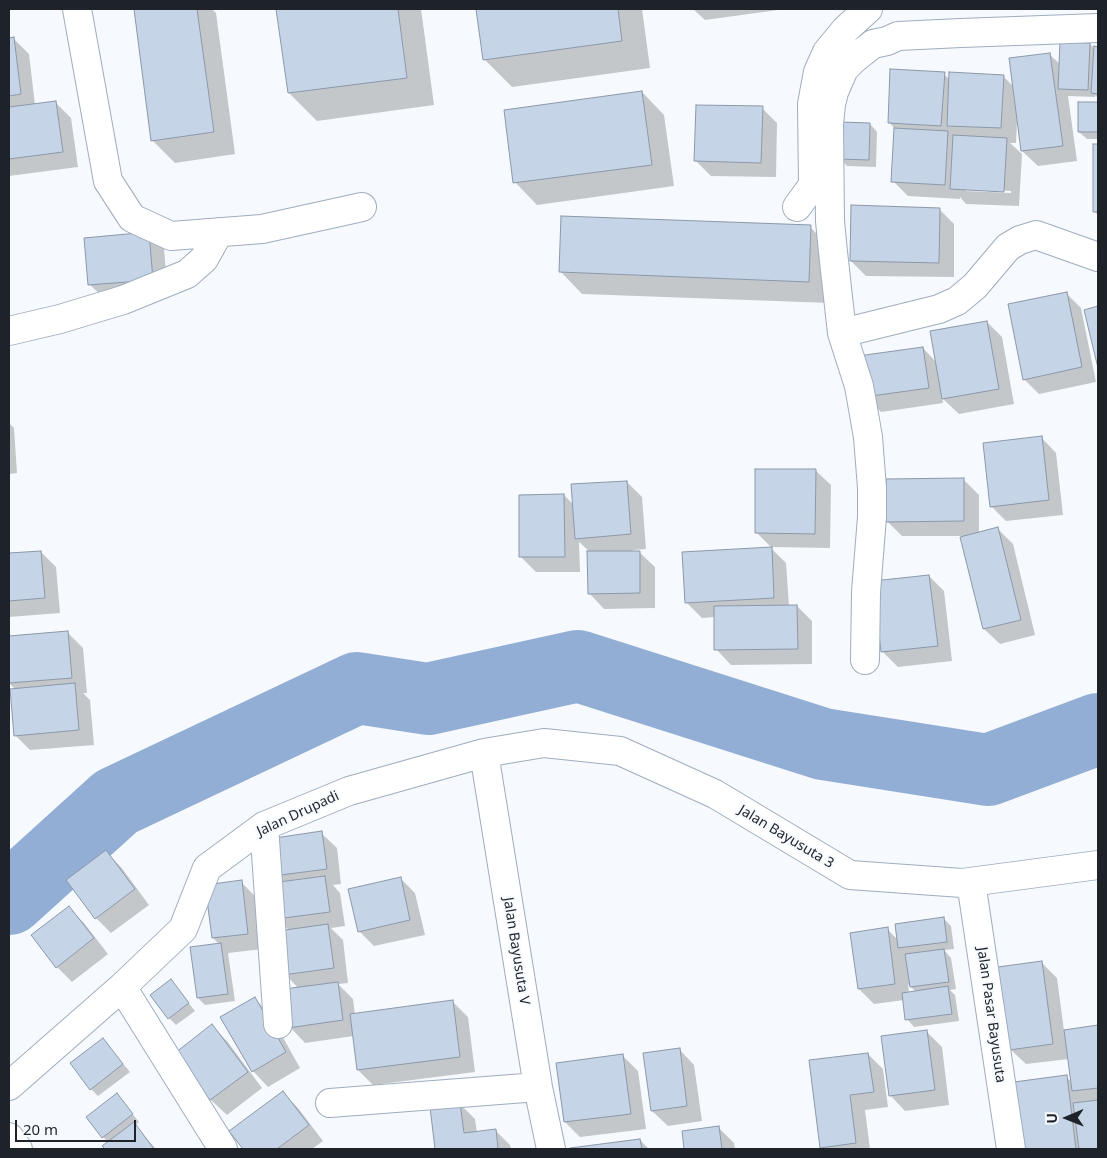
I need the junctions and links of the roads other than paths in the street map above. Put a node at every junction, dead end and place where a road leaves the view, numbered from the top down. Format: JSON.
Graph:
{"nodes":[{"id":1,"x":77,"y":9,"type":"edge"},
{"id":2,"x":868,"y":9,"type":"edge"},
{"id":3,"x":1098,"y":28,"type":"edge"},
{"id":4,"x":362,"y":207,"type":"dead end"},
{"id":5,"x":796,"y":207,"type":"dead end"},
{"id":6,"x":219,"y":232,"type":"junction"},
{"id":7,"x":1098,"y":257,"type":"edge"},
{"id":8,"x":9,"y":331,"type":"edge"},
{"id":9,"x":842,"y":332,"type":"junction"},
{"id":10,"x":865,"y":660,"type":"dead end"},
{"id":11,"x":484,"y":753,"type":"junction"},
{"id":12,"x":264,"y":826,"type":"junction"},
{"id":13,"x":1098,"y":865,"type":"edge"},
{"id":14,"x":972,"y":882,"type":"junction"},
{"id":15,"x":122,"y":987,"type":"junction"},
{"id":16,"x":278,"y":1024,"type":"dead end"},
{"id":17,"x":9,"y":1086,"type":"edge"},
{"id":18,"x":538,"y":1087,"type":"junction"},
{"id":19,"x":330,"y":1103,"type":"dead end"},
{"id":20,"x":9,"y":1137,"type":"edge"},
{"id":21,"x":18,"y":1149,"type":"edge"},
{"id":22,"x":223,"y":1149,"type":"edge"},
{"id":23,"x":551,"y":1149,"type":"edge"},
{"id":24,"x":1011,"y":1149,"type":"edge"}],
"edges":[{"from":1,"to":6,"type":"street"},
{"from":2,"to":5,"type":"street"},
{"from":3,"to":9,"type":"street"},
{"from":4,"to":6,"type":"street"},
{"from":6,"to":8,"type":"street"},
{"from":7,"to":9,"type":"street"},
{"from":9,"to":10,"type":"street"},
{"from":11,"to":12,"type":"street","name":"Jalan Drupadi"},
{"from":11,"to":14,"type":"street","name":"Jalan Bayusuta 3"},
{"from":11,"to":18,"type":"street","name":"Jalan Bayusuta V"},
{"from":12,"to":15,"type":"street","name":"Jalan Drupadi"},
{"from":12,"to":16,"type":"street"},
{"from":13,"to":14,"type":"street","name":"Jalan Bayusuta 3"},
{"from":14,"to":24,"type":"street","name":"Jalan Pasar Bayusuta"},
{"from":15,"to":17,"type":"street","name":"Jalan Drupadi"},
{"from":15,"to":22,"type":"street"},
{"from":18,"to":19,"type":"street"},
{"from":18,"to":23,"type":"street","name":"Jalan Bayusuta V"},
{"from":20,"to":21,"type":"street"}]}
